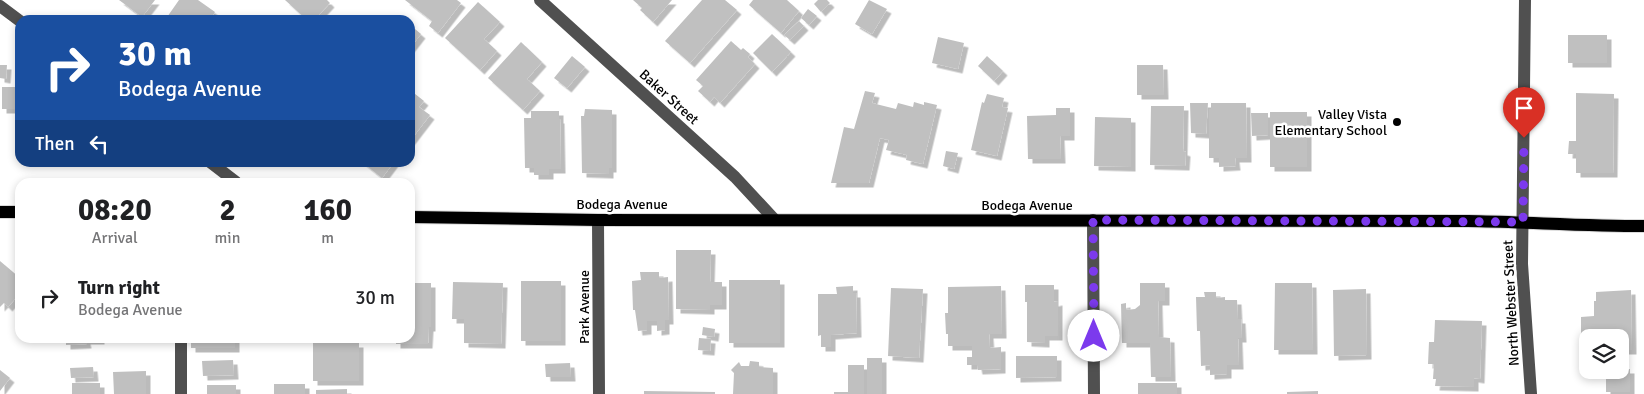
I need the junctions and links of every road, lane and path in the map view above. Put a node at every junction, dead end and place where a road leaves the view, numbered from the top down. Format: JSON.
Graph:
{"nodes":[{"id":1,"x":540,"y":0,"type":"edge"},
{"id":2,"x":1526,"y":0,"type":"edge"},
{"id":3,"x":0,"y":6,"type":"edge"},
{"id":4,"x":15,"y":17,"type":"edge"},
{"id":5,"x":216,"y":167,"type":"edge"},
{"id":6,"x":231,"y":178,"type":"edge"},
{"id":7,"x":0,"y":212,"type":"edge"},
{"id":8,"x":15,"y":212,"type":"edge"},
{"id":9,"x":415,"y":217,"type":"edge"},
{"id":10,"x":774,"y":219,"type":"junction"},
{"id":11,"x":598,"y":220,"type":"junction"},
{"id":12,"x":1093,"y":220,"type":"junction"},
{"id":13,"x":1523,"y":222,"type":"junction"},
{"id":14,"x":1644,"y":226,"type":"edge"},
{"id":15,"x":181,"y":343,"type":"edge"},
{"id":16,"x":182,"y":394,"type":"edge"},
{"id":17,"x":599,"y":394,"type":"edge"},
{"id":18,"x":1094,"y":394,"type":"edge"},
{"id":19,"x":1531,"y":394,"type":"edge"}],
"edges":[{"from":1,"to":10,"type":"street","name":"Baker Street"},
{"from":2,"to":13,"type":"street","name":"North Webster Street"},
{"from":3,"to":4,"type":"street"},
{"from":5,"to":6,"type":"street"},
{"from":7,"to":8,"type":"main road"},
{"from":9,"to":11,"type":"main road","name":"Bodega Avenue"},
{"from":10,"to":11,"type":"main road","name":"Bodega Avenue"},
{"from":10,"to":12,"type":"main road","name":"Bodega Avenue"},
{"from":11,"to":17,"type":"street","name":"Park Avenue"},
{"from":12,"to":13,"type":"main road","name":"Bodega Avenue"},
{"from":12,"to":18,"type":"street"},
{"from":13,"to":14,"type":"main road","name":"Bodega Avenue"},
{"from":13,"to":19,"type":"street","name":"North Webster Street"},
{"from":15,"to":16,"type":"street"}]}
